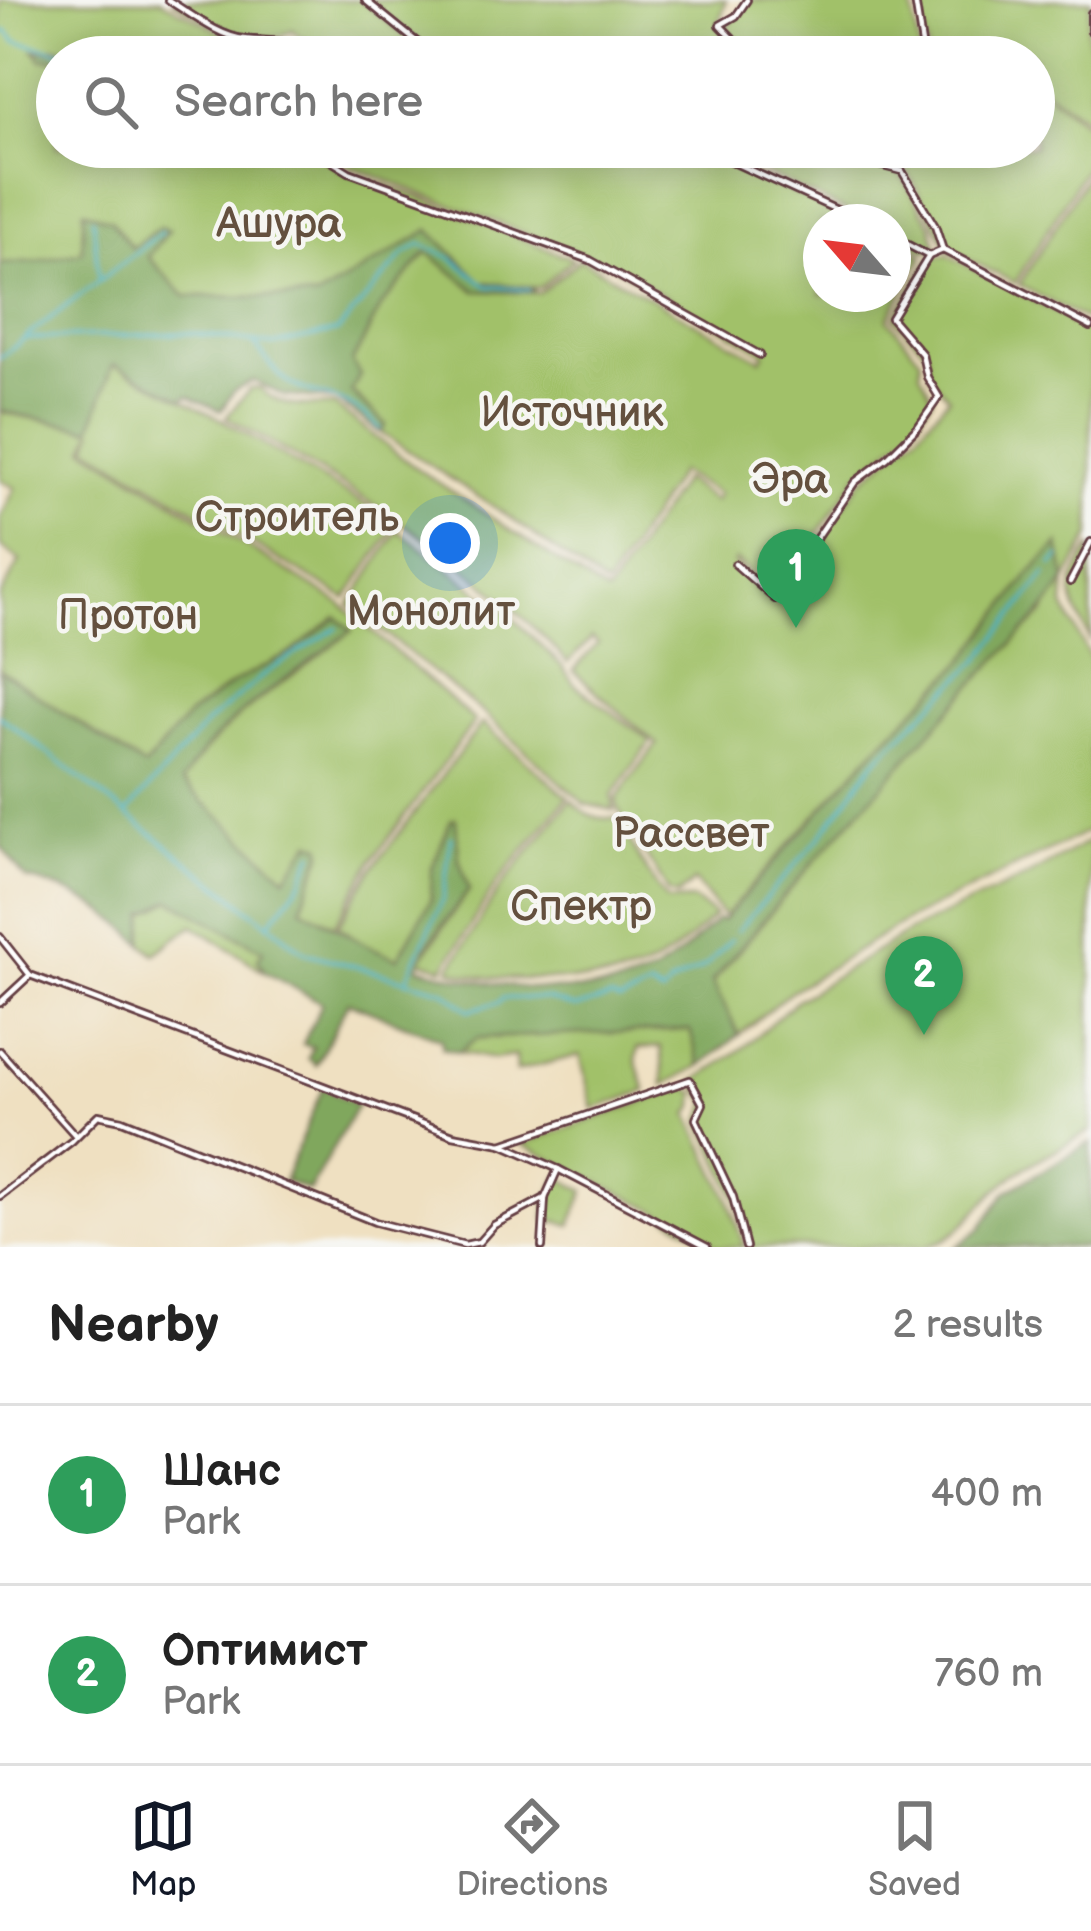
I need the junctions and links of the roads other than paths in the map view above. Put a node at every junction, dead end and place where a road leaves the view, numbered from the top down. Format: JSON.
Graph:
{"nodes":[{"id":1,"x":168,"y":0,"type":"edge"},
{"id":2,"x":365,"y":0,"type":"edge"},
{"id":3,"x":747,"y":0,"type":"edge"},
{"id":4,"x":915,"y":0,"type":"edge"},
{"id":5,"x":1091,"y":13,"type":"edge"},
{"id":6,"x":1091,"y":32,"type":"edge"},
{"id":7,"x":233,"y":36,"type":"edge"},
{"id":8,"x":409,"y":36,"type":"edge"},
{"id":9,"x":730,"y":36,"type":"edge"},
{"id":10,"x":921,"y":36,"type":"edge"},
{"id":11,"x":343,"y":168,"type":"edge"},
{"id":12,"x":746,"y":168,"type":"edge"},
{"id":13,"x":890,"y":168,"type":"edge"},
{"id":14,"x":824,"y":204,"type":"edge"},
{"id":15,"x":911,"y":246,"type":"edge"},
{"id":16,"x":943,"y":250,"type":"junction"},
{"id":17,"x":929,"y":256,"type":"junction"},
{"id":18,"x":1091,"y":327,"type":"edge"},
{"id":19,"x":760,"y":355,"type":"dead end"},
{"id":20,"x":1091,"y":542,"type":"edge"},
{"id":21,"x":735,"y":564,"type":"dead end"},
{"id":22,"x":1070,"y":582,"type":"dead end"},
{"id":23,"x":0,"y":937,"type":"edge"},
{"id":24,"x":30,"y":975,"type":"junction"},
{"id":25,"x":0,"y":1003,"type":"edge"},
{"id":26,"x":0,"y":1051,"type":"edge"},
{"id":27,"x":76,"y":1136,"type":"junction"},
{"id":28,"x":502,"y":1144,"type":"junction"},
{"id":29,"x":559,"y":1169,"type":"junction"},
{"id":30,"x":0,"y":1196,"type":"edge"},
{"id":31,"x":545,"y":1198,"type":"junction"},
{"id":32,"x":542,"y":1247,"type":"edge"},
{"id":33,"x":707,"y":1247,"type":"edge"},
{"id":34,"x":746,"y":1247,"type":"edge"}],
"edges":[{"from":1,"to":7,"type":"street"},
{"from":2,"to":8,"type":"street"},
{"from":3,"to":9,"type":"street"},
{"from":4,"to":10,"type":"street"},
{"from":5,"to":6,"type":"street"},
{"from":11,"to":19,"type":"street"},
{"from":12,"to":14,"type":"street"},
{"from":13,"to":16,"type":"street"},
{"from":15,"to":17,"type":"street"},
{"from":16,"to":17,"type":"street"},
{"from":16,"to":18,"type":"street"},
{"from":17,"to":21,"type":"street"},
{"from":20,"to":22,"type":"street"},
{"from":23,"to":24,"type":"street"},
{"from":24,"to":25,"type":"street"},
{"from":24,"to":28,"type":"street"},
{"from":26,"to":27,"type":"street"},
{"from":27,"to":30,"type":"street"},
{"from":27,"to":31,"type":"street"},
{"from":28,"to":29,"type":"street"},
{"from":28,"to":34,"type":"street"},
{"from":29,"to":31,"type":"street"},
{"from":29,"to":33,"type":"street"},
{"from":31,"to":32,"type":"street"}]}
